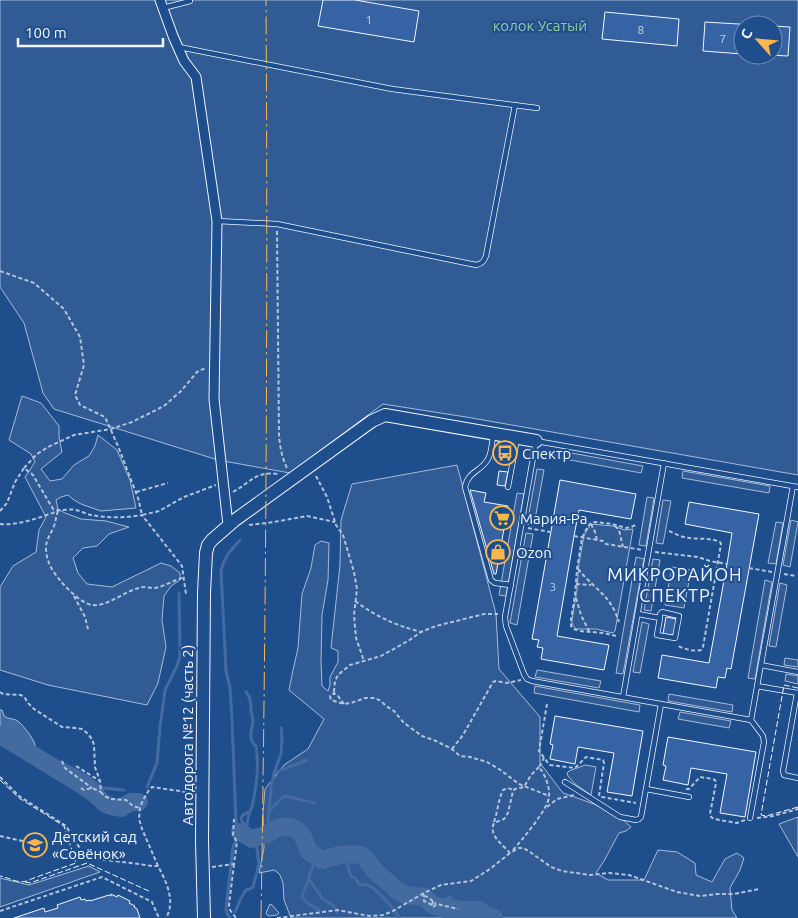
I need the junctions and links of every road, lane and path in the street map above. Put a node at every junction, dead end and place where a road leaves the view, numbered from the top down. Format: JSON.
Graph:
{"nodes":[{"id":1,"x":190,"y":0,"type":"edge"},
{"id":2,"x":162,"y":4,"type":"edge"},
{"id":3,"x":177,"y":46,"type":"junction"},
{"id":4,"x":516,"y":105,"type":"junction"},
{"id":5,"x":537,"y":108,"type":"dead end"},
{"id":6,"x":217,"y":221,"type":"junction"},
{"id":7,"x":277,"y":224,"type":"junction"},
{"id":8,"x":0,"y":271,"type":"edge"},
{"id":9,"x":214,"y":366,"type":"junction"},
{"id":10,"x":110,"y":430,"type":"junction"},
{"id":11,"x":493,"y":433,"type":"junction"},
{"id":12,"x":517,"y":437,"type":"junction"},
{"id":13,"x":536,"y":441,"type":"junction"},
{"id":14,"x":664,"y":463,"type":"junction"},
{"id":15,"x":24,"y":468,"type":"junction"},
{"id":16,"x":292,"y":478,"type":"junction"},
{"id":17,"x":310,"y":478,"type":"dead end"},
{"id":18,"x":222,"y":482,"type":"junction"},
{"id":19,"x":168,"y":483,"type":"dead end"},
{"id":20,"x":795,"y":486,"type":"edge"},
{"id":21,"x":508,"y":487,"type":"dead end"},
{"id":22,"x":136,"y":492,"type":"junction"},
{"id":23,"x":224,"y":497,"type":"junction"},
{"id":24,"x":0,"y":511,"type":"edge"},
{"id":25,"x":58,"y":511,"type":"junction"},
{"id":26,"x":142,"y":515,"type":"junction"},
{"id":27,"x":253,"y":520,"type":"dead end"},
{"id":28,"x":335,"y":523,"type":"junction"},
{"id":29,"x":591,"y":523,"type":"junction"},
{"id":30,"x":0,"y":524,"type":"edge"},
{"id":31,"x":228,"y":525,"type":"junction"},
{"id":32,"x":615,"y":525,"type":"junction"},
{"id":33,"x":636,"y":525,"type":"dead end"},
{"id":34,"x":521,"y":527,"type":"junction"},
{"id":35,"x":670,"y":530,"type":"dead end"},
{"id":36,"x":550,"y":532,"type":"dead end"},
{"id":37,"x":596,"y":540,"type":"dead end"},
{"id":38,"x":623,"y":547,"type":"dead end"},
{"id":39,"x":577,"y":569,"type":"junction"},
{"id":40,"x":183,"y":578,"type":"junction"},
{"id":41,"x":576,"y":584,"type":"junction"},
{"id":42,"x":511,"y":585,"type":"junction"},
{"id":43,"x":594,"y":585,"type":"junction"},
{"id":44,"x":73,"y":594,"type":"junction"},
{"id":45,"x":186,"y":594,"type":"dead end"},
{"id":46,"x":575,"y":595,"type":"junction"},
{"id":47,"x":355,"y":601,"type":"junction"},
{"id":48,"x":638,"y":614,"type":"junction"},
{"id":49,"x":506,"y":615,"type":"junction"},
{"id":50,"x":660,"y":618,"type":"junction"},
{"id":51,"x":619,"y":622,"type":"dead end"},
{"id":52,"x":88,"y":629,"type":"dead end"},
{"id":53,"x":589,"y":631,"type":"junction"},
{"id":54,"x":421,"y":632,"type":"junction"},
{"id":55,"x":616,"y":636,"type":"dead end"},
{"id":56,"x":676,"y":645,"type":"dead end"},
{"id":57,"x":364,"y":661,"type":"junction"},
{"id":58,"x":761,"y":665,"type":"junction"},
{"id":59,"x":798,"y":672,"type":"edge"},
{"id":60,"x":527,"y":679,"type":"junction"},
{"id":61,"x":757,"y":686,"type":"junction"},
{"id":62,"x":0,"y":692,"type":"edge"},
{"id":63,"x":334,"y":693,"type":"junction"},
{"id":64,"x":798,"y":693,"type":"edge"},
{"id":65,"x":623,"y":698,"type":"junction"},
{"id":66,"x":344,"y":704,"type":"junction"},
{"id":67,"x":548,"y":704,"type":"dead end"},
{"id":68,"x":661,"y":704,"type":"junction"},
{"id":69,"x":751,"y":720,"type":"junction"},
{"id":70,"x":452,"y":749,"type":"junction"},
{"id":71,"x":544,"y":758,"type":"junction"},
{"id":72,"x":62,"y":761,"type":"dead end"},
{"id":73,"x":76,"y":766,"type":"dead end"},
{"id":74,"x":538,"y":768,"type":"junction"},
{"id":75,"x":0,"y":778,"type":"edge"},
{"id":76,"x":798,"y":778,"type":"edge"},
{"id":77,"x":100,"y":781,"type":"junction"},
{"id":78,"x":565,"y":782,"type":"dead end"},
{"id":79,"x":524,"y":787,"type":"junction"},
{"id":80,"x":81,"y":788,"type":"dead end"},
{"id":81,"x":679,"y":788,"type":"dead end"},
{"id":82,"x":90,"y":789,"type":"junction"},
{"id":83,"x":646,"y":789,"type":"junction"},
{"id":84,"x":514,"y":790,"type":"junction"},
{"id":85,"x":102,"y":792,"type":"junction"},
{"id":86,"x":186,"y":792,"type":"dead end"},
{"id":87,"x":580,"y":792,"type":"junction"},
{"id":88,"x":549,"y":796,"type":"junction"},
{"id":89,"x":689,"y":796,"type":"dead end"},
{"id":90,"x":643,"y":804,"type":"junction"},
{"id":91,"x":140,"y":808,"type":"junction"},
{"id":92,"x":545,"y":809,"type":"junction"},
{"id":93,"x":798,"y":809,"type":"edge"},
{"id":94,"x":750,"y":818,"type":"junction"},
{"id":95,"x":234,"y":819,"type":"dead end"},
{"id":96,"x":494,"y":823,"type":"junction"},
{"id":97,"x":0,"y":836,"type":"edge"},
{"id":98,"x":36,"y":844,"type":"dead end"},
{"id":99,"x":510,"y":853,"type":"junction"},
{"id":100,"x":234,"y":864,"type":"junction"},
{"id":101,"x":158,"y":866,"type":"junction"},
{"id":102,"x":203,"y":869,"type":"junction"},
{"id":103,"x":759,"y":889,"type":"dead end"},
{"id":104,"x":423,"y":895,"type":"junction"},
{"id":105,"x":432,"y":903,"type":"junction"},
{"id":106,"x":458,"y":909,"type":"dead end"},
{"id":107,"x":0,"y":911,"type":"edge"},
{"id":108,"x":158,"y":918,"type":"edge"},
{"id":109,"x":166,"y":918,"type":"edge"},
{"id":110,"x":204,"y":918,"type":"edge"},
{"id":111,"x":236,"y":918,"type":"edge"},
{"id":112,"x":278,"y":918,"type":"edge"}],
"edges":[{"from":1,"to":2,"type":"lane"},
{"from":2,"to":3,"type":"street"},
{"from":3,"to":4,"type":"lane"},
{"from":3,"to":6,"type":"street"},
{"from":4,"to":5,"type":"lane"},
{"from":4,"to":7,"type":"lane"},
{"from":6,"to":7,"type":"lane"},
{"from":6,"to":9,"type":"street"},
{"from":7,"to":16,"type":"path"},
{"from":8,"to":10,"type":"path"},
{"from":9,"to":10,"type":"path"},
{"from":9,"to":18,"type":"street"},
{"from":10,"to":15,"type":"path"},
{"from":10,"to":22,"type":"path"},
{"from":11,"to":12,"type":"street"},
{"from":11,"to":16,"type":"street"},
{"from":11,"to":42,"type":"lane"},
{"from":12,"to":13,"type":"street"},
{"from":12,"to":21,"type":"lane"},
{"from":13,"to":14,"type":"lane"},
{"from":13,"to":34,"type":"lane"},
{"from":14,"to":20,"type":"lane"},
{"from":14,"to":48,"type":"lane"},
{"from":15,"to":24,"type":"path"},
{"from":15,"to":25,"type":"path"},
{"from":16,"to":23,"type":"path"},
{"from":16,"to":31,"type":"street"},
{"from":17,"to":28,"type":"path"},
{"from":18,"to":23,"type":"street"},
{"from":18,"to":26,"type":"path"},
{"from":19,"to":22,"type":"path"},
{"from":20,"to":58,"type":"lane"},
{"from":22,"to":26,"type":"path"},
{"from":23,"to":31,"type":"street"},
{"from":25,"to":26,"type":"path"},
{"from":25,"to":30,"type":"path"},
{"from":25,"to":44,"type":"path"},
{"from":26,"to":40,"type":"path"},
{"from":27,"to":28,"type":"path"},
{"from":28,"to":47,"type":"path"},
{"from":29,"to":32,"type":"path"},
{"from":29,"to":37,"type":"path"},
{"from":29,"to":39,"type":"path"},
{"from":31,"to":102,"type":"street","name":"Автодорога №12 (часть 2)"},
{"from":32,"to":33,"type":"path"},
{"from":32,"to":38,"type":"path"},
{"from":34,"to":36,"type":"path"},
{"from":34,"to":42,"type":"lane"},
{"from":35,"to":56,"type":"path"},
{"from":39,"to":41,"type":"path"},
{"from":39,"to":43,"type":"path"},
{"from":40,"to":44,"type":"path"},
{"from":40,"to":45,"type":"path"},
{"from":41,"to":43,"type":"path"},
{"from":41,"to":46,"type":"path"},
{"from":42,"to":49,"type":"lane"},
{"from":43,"to":51,"type":"path"},
{"from":44,"to":52,"type":"path"},
{"from":46,"to":53,"type":"path"},
{"from":46,"to":53,"type":"path"},
{"from":47,"to":54,"type":"path"},
{"from":47,"to":57,"type":"path"},
{"from":48,"to":50,"type":"lane"},
{"from":48,"to":65,"type":"lane"},
{"from":49,"to":54,"type":"path"},
{"from":49,"to":60,"type":"lane"},
{"from":50,"to":50,"type":"lane"},
{"from":53,"to":55,"type":"path"},
{"from":54,"to":57,"type":"path"},
{"from":57,"to":63,"type":"path"},
{"from":58,"to":59,"type":"lane"},
{"from":58,"to":61,"type":"lane"},
{"from":60,"to":65,"type":"lane"},
{"from":60,"to":70,"type":"path"},
{"from":61,"to":64,"type":"lane"},
{"from":61,"to":69,"type":"lane"},
{"from":62,"to":77,"type":"path"},
{"from":63,"to":66,"type":"path"},
{"from":63,"to":66,"type":"path"},
{"from":64,"to":76,"type":"lane"},
{"from":65,"to":68,"type":"lane"},
{"from":66,"to":70,"type":"path"},
{"from":67,"to":71,"type":"path"},
{"from":68,"to":69,"type":"lane"},
{"from":68,"to":83,"type":"lane"},
{"from":69,"to":94,"type":"lane"},
{"from":70,"to":79,"type":"path"},
{"from":71,"to":74,"type":"path"},
{"from":71,"to":90,"type":"path"},
{"from":72,"to":82,"type":"path"},
{"from":73,"to":77,"type":"path"},
{"from":74,"to":79,"type":"path"},
{"from":74,"to":88,"type":"path"},
{"from":75,"to":101,"type":"path"},
{"from":77,"to":85,"type":"path"},
{"from":78,"to":87,"type":"lane"},
{"from":79,"to":84,"type":"path"},
{"from":79,"to":88,"type":"path"},
{"from":80,"to":82,"type":"path"},
{"from":81,"to":94,"type":"path"},
{"from":82,"to":85,"type":"path"},
{"from":83,"to":89,"type":"lane"},
{"from":83,"to":90,"type":"lane"},
{"from":84,"to":96,"type":"path"},
{"from":84,"to":96,"type":"path"},
{"from":85,"to":91,"type":"path"},
{"from":86,"to":91,"type":"path"},
{"from":87,"to":90,"type":"lane"},
{"from":87,"to":92,"type":"path"},
{"from":88,"to":92,"type":"path"},
{"from":91,"to":101,"type":"path"},
{"from":92,"to":99,"type":"path"},
{"from":93,"to":94,"type":"path"},
{"from":95,"to":100,"type":"path"},
{"from":96,"to":99,"type":"path"},
{"from":97,"to":98,"type":"path"},
{"from":99,"to":103,"type":"path"},
{"from":99,"to":104,"type":"path"},
{"from":100,"to":102,"type":"path"},
{"from":100,"to":111,"type":"path"},
{"from":101,"to":109,"type":"path"},
{"from":102,"to":110,"type":"street","name":"Автодорога №12 (часть 2)"},
{"from":104,"to":105,"type":"path"},
{"from":104,"to":105,"type":"path"},
{"from":104,"to":112,"type":"path"},
{"from":105,"to":106,"type":"path"},
{"from":107,"to":108,"type":"path"}]}
